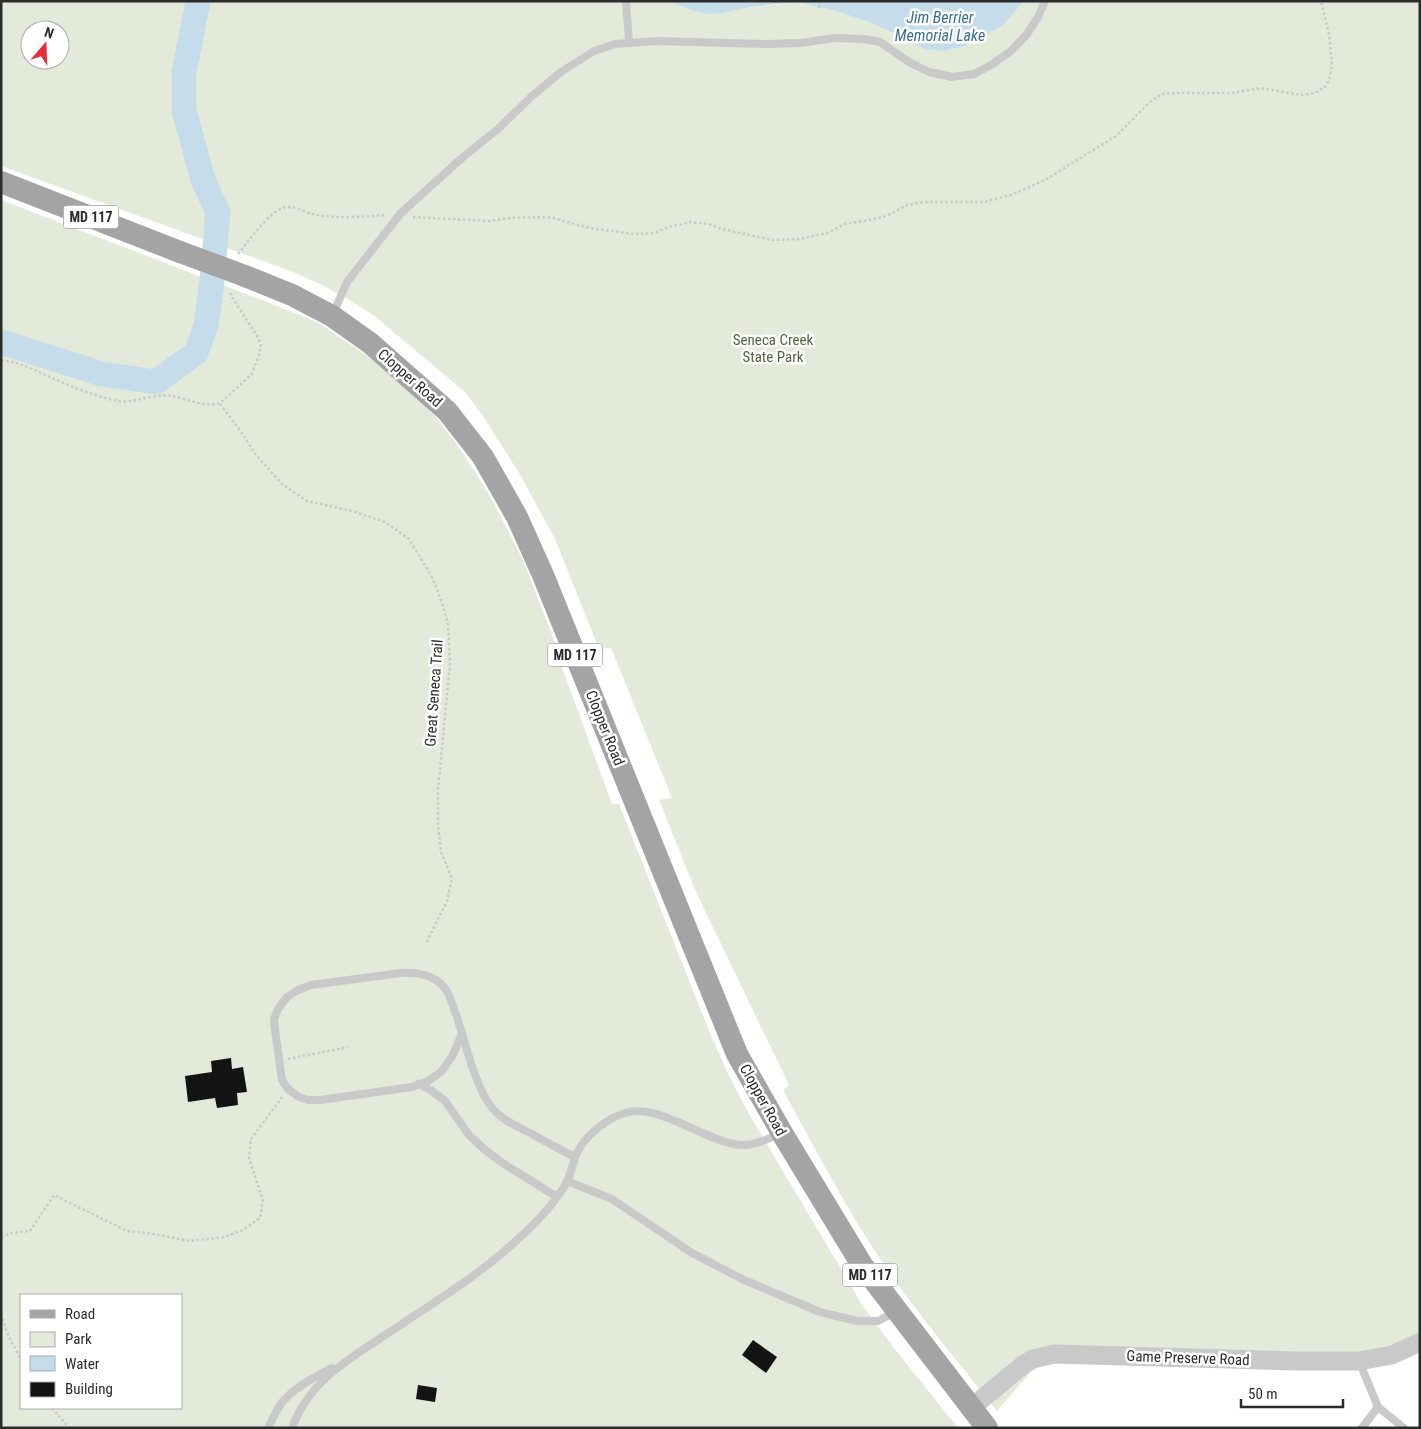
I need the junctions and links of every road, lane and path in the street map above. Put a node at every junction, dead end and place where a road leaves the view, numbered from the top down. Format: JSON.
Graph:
{"nodes":[{"id":1,"x":626,"y":1,"type":"edge"},
{"id":2,"x":820,"y":1,"type":"edge"},
{"id":3,"x":1045,"y":1,"type":"edge"},
{"id":4,"x":1321,"y":1,"type":"edge"},
{"id":5,"x":819,"y":8,"type":"dead end"},
{"id":6,"x":629,"y":42,"type":"junction"},
{"id":7,"x":1,"y":182,"type":"edge"},
{"id":8,"x":401,"y":213,"type":"junction"},
{"id":9,"x":238,"y":255,"type":"dead end"},
{"id":10,"x":238,"y":282,"type":"junction"},
{"id":11,"x":332,"y":316,"type":"junction"},
{"id":12,"x":1,"y":360,"type":"edge"},
{"id":13,"x":220,"y":403,"type":"junction"},
{"id":14,"x":426,"y":943,"type":"dead end"},
{"id":15,"x":462,"y":1033,"type":"junction"},
{"id":16,"x":348,"y":1047,"type":"dead end"},
{"id":17,"x":279,"y":1061,"type":"junction"},
{"id":18,"x":419,"y":1084,"type":"junction"},
{"id":19,"x":288,"y":1089,"type":"junction"},
{"id":20,"x":782,"y":1133,"type":"junction"},
{"id":21,"x":576,"y":1157,"type":"junction"},
{"id":22,"x":567,"y":1181,"type":"junction"},
{"id":23,"x":557,"y":1197,"type":"junction"},
{"id":24,"x":1,"y":1238,"type":"edge"},
{"id":25,"x":897,"y":1311,"type":"junction"},
{"id":26,"x":1,"y":1314,"type":"edge"},
{"id":27,"x":1420,"y":1342,"type":"edge"},
{"id":28,"x":20,"y":1358,"type":"edge"},
{"id":29,"x":1359,"y":1361,"type":"junction"},
{"id":30,"x":342,"y":1363,"type":"junction"},
{"id":31,"x":971,"y":1408,"type":"junction"},
{"id":32,"x":1378,"y":1408,"type":"junction"},
{"id":33,"x":53,"y":1409,"type":"edge"},
{"id":34,"x":69,"y":1428,"type":"edge"},
{"id":35,"x":268,"y":1428,"type":"edge"},
{"id":36,"x":292,"y":1428,"type":"edge"},
{"id":37,"x":987,"y":1428,"type":"edge"},
{"id":38,"x":1362,"y":1428,"type":"edge"},
{"id":39,"x":1404,"y":1428,"type":"edge"}],
"edges":[{"from":1,"to":6,"type":"lane"},
{"from":2,"to":5,"type":"path"},
{"from":3,"to":6,"type":"lane"},
{"from":4,"to":8,"type":"path"},
{"from":6,"to":8,"type":"lane"},
{"from":7,"to":10,"type":"main road","name":"Clopper Road","number":"MD 117","bridge":true},
{"from":8,"to":9,"type":"path"},
{"from":8,"to":11,"type":"lane"},
{"from":10,"to":11,"type":"main road","name":"Clopper Road","number":"MD 117"},
{"from":10,"to":13,"type":"path"},
{"from":11,"to":20,"type":"main road","name":"Clopper Road","number":"MD 117"},
{"from":12,"to":13,"type":"path"},
{"from":13,"to":14,"type":"path","name":"Great Seneca Trail"},
{"from":15,"to":17,"type":"lane"},
{"from":15,"to":18,"type":"lane"},
{"from":15,"to":21,"type":"lane"},
{"from":16,"to":17,"type":"path"},
{"from":17,"to":19,"type":"lane"},
{"from":18,"to":19,"type":"lane"},
{"from":18,"to":23,"type":"lane"},
{"from":19,"to":24,"type":"path"},
{"from":20,"to":21,"type":"lane"},
{"from":20,"to":25,"type":"main road","name":"Clopper Road","number":"MD 117"},
{"from":21,"to":22,"type":"lane"},
{"from":22,"to":23,"type":"lane"},
{"from":22,"to":25,"type":"lane"},
{"from":23,"to":30,"type":"lane"},
{"from":25,"to":31,"type":"main road","name":"Clopper Road","number":"MD 117"},
{"from":26,"to":28,"type":"path"},
{"from":27,"to":29,"type":"street","name":"Game Preserve Road"},
{"from":29,"to":31,"type":"street","name":"Game Preserve Road"},
{"from":29,"to":32,"type":"lane"},
{"from":30,"to":35,"type":"lane"},
{"from":30,"to":36,"type":"lane"},
{"from":31,"to":37,"type":"main road","name":"Clopper Road","number":"MD 117"},
{"from":32,"to":38,"type":"lane"},
{"from":32,"to":39,"type":"lane"},
{"from":33,"to":34,"type":"path"}]}
